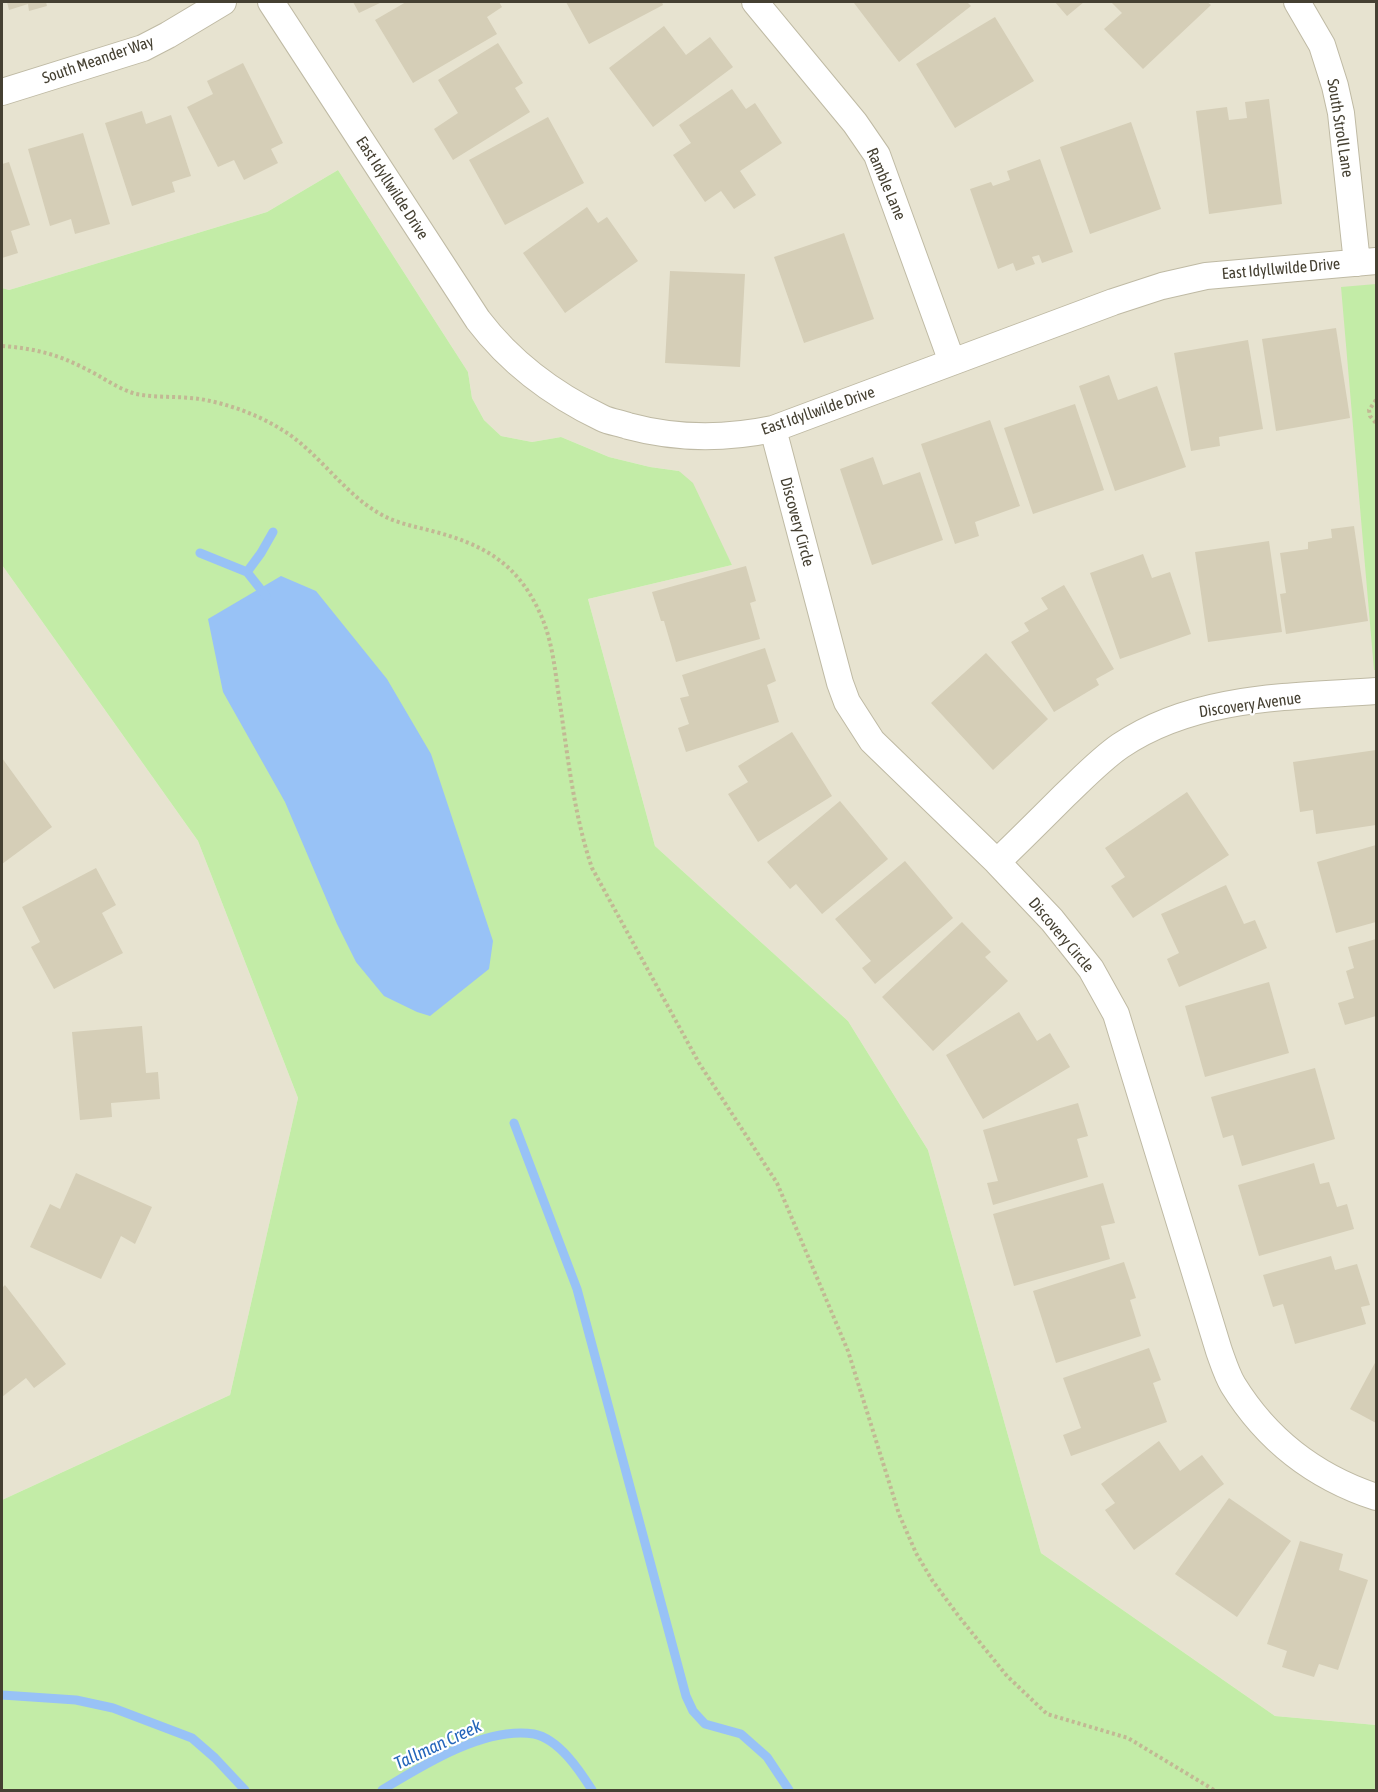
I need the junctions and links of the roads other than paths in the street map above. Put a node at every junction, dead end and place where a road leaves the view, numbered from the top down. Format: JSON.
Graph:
{"nodes":[{"id":1,"x":222,"y":2,"type":"edge"},
{"id":2,"x":271,"y":2,"type":"edge"},
{"id":3,"x":755,"y":2,"type":"edge"},
{"id":4,"x":1297,"y":2,"type":"edge"},
{"id":5,"x":2,"y":92,"type":"edge"},
{"id":6,"x":1367,"y":262,"type":"edge"},
{"id":7,"x":952,"y":362,"type":"junction"},
{"id":8,"x":773,"y":429,"type":"junction"},
{"id":9,"x":1377,"y":691,"type":"edge"},
{"id":10,"x":997,"y":862,"type":"junction"},
{"id":11,"x":1377,"y":1497,"type":"edge"}],
"edges":[{"from":1,"to":5,"type":"street","name":"South Meander Way"},
{"from":2,"to":8,"type":"street","name":"East Idyllwilde Drive"},
{"from":3,"to":7,"type":"street","name":"Ramble Lane"},
{"from":4,"to":6,"type":"street","name":"South Stroll Lane"},
{"from":6,"to":7,"type":"street","name":"East Idyllwilde Drive"},
{"from":7,"to":8,"type":"street","name":"East Idyllwilde Drive"},
{"from":8,"to":10,"type":"street","name":"Discovery Circle"},
{"from":9,"to":10,"type":"street","name":"Discovery Avenue"},
{"from":10,"to":11,"type":"street","name":"Discovery Circle"}]}
